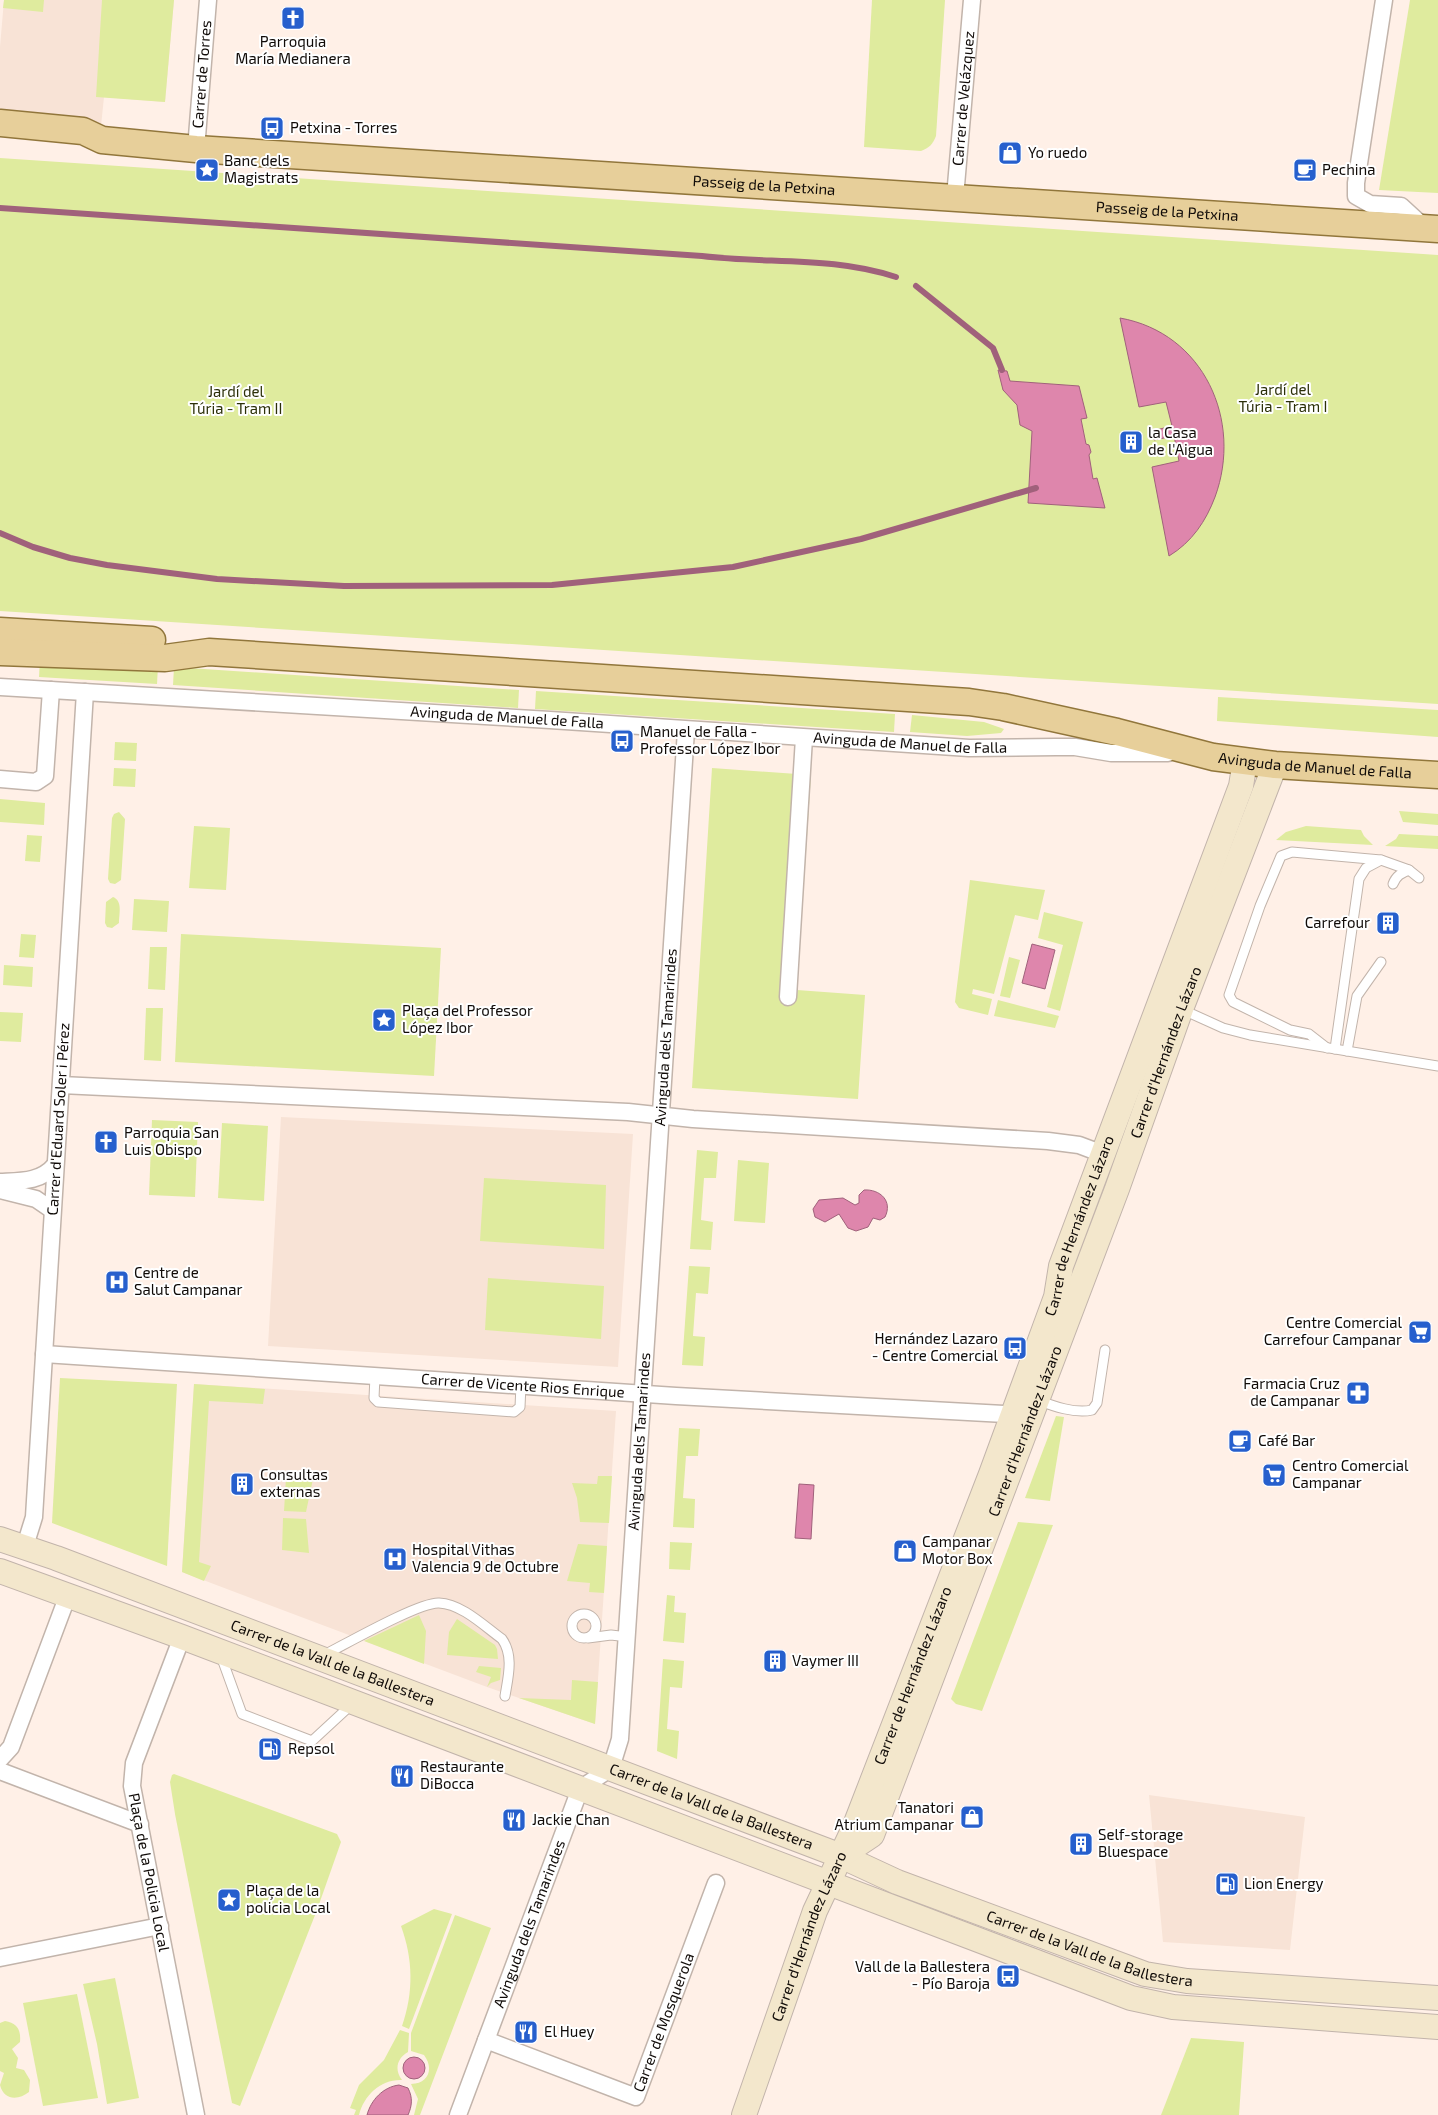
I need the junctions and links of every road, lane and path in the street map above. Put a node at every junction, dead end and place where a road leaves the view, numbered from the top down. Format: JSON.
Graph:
{"nodes":[{"id":1,"x":208,"y":0,"type":"edge"},
{"id":2,"x":972,"y":0,"type":"edge"},
{"id":3,"x":1384,"y":0,"type":"edge"},
{"id":4,"x":0,"y":123,"type":"edge"},
{"id":5,"x":0,"y":139,"type":"edge"},
{"id":6,"x":102,"y":140,"type":"junction"},
{"id":7,"x":196,"y":149,"type":"junction"},
{"id":8,"x":955,"y":197,"type":"junction"},
{"id":9,"x":1431,"y":229,"type":"edge"},
{"id":10,"x":0,"y":631,"type":"edge"},
{"id":11,"x":0,"y":652,"type":"edge"},
{"id":12,"x":209,"y":652,"type":"junction"},
{"id":13,"x":0,"y":687,"type":"edge"},
{"id":14,"x":51,"y":690,"type":"junction"},
{"id":15,"x":85,"y":692,"type":"junction"},
{"id":16,"x":686,"y":730,"type":"junction"},
{"id":17,"x":804,"y":738,"type":"junction"},
{"id":18,"x":1193,"y":753,"type":"junction"},
{"id":19,"x":1245,"y":761,"type":"junction"},
{"id":20,"x":1275,"y":765,"type":"junction"},
{"id":21,"x":1438,"y":775,"type":"edge"},
{"id":22,"x":0,"y":779,"type":"edge"},
{"id":23,"x":1381,"y":860,"type":"junction"},
{"id":24,"x":1409,"y":870,"type":"junction"},
{"id":25,"x":1419,"y":878,"type":"dead end"},
{"id":26,"x":1393,"y":884,"type":"dead end"},
{"id":27,"x":1381,"y":962,"type":"dead end"},
{"id":28,"x":788,"y":997,"type":"dead end"},
{"id":29,"x":1181,"y":1009,"type":"junction"},
{"id":30,"x":1331,"y":1049,"type":"junction"},
{"id":31,"x":1347,"y":1051,"type":"junction"},
{"id":32,"x":1438,"y":1066,"type":"edge"},
{"id":33,"x":61,"y":1085,"type":"junction"},
{"id":34,"x":662,"y":1114,"type":"junction"},
{"id":35,"x":1103,"y":1154,"type":"junction"},
{"id":36,"x":55,"y":1165,"type":"junction"},
{"id":37,"x":0,"y":1182,"type":"edge"},
{"id":38,"x":0,"y":1190,"type":"edge"},
{"id":39,"x":1117,"y":1190,"type":"junction"},
{"id":40,"x":52,"y":1210,"type":"junction"},
{"id":41,"x":1105,"y":1350,"type":"dead end"},
{"id":42,"x":44,"y":1354,"type":"junction"},
{"id":43,"x":375,"y":1376,"type":"junction"},
{"id":44,"x":521,"y":1386,"type":"junction"},
{"id":45,"x":643,"y":1393,"type":"junction"},
{"id":46,"x":1027,"y":1410,"type":"junction"},
{"id":47,"x":0,"y":1538,"type":"edge"},
{"id":48,"x":25,"y":1546,"type":"junction"},
{"id":49,"x":0,"y":1571,"type":"edge"},
{"id":50,"x":68,"y":1595,"type":"junction"},
{"id":51,"x":594,"y":1618,"type":"junction"},
{"id":52,"x":611,"y":1635,"type":"junction"},
{"id":53,"x":182,"y":1637,"type":"junction"},
{"id":54,"x":628,"y":1637,"type":"junction"},
{"id":55,"x":588,"y":1638,"type":"junction"},
{"id":56,"x":219,"y":1651,"type":"junction"},
{"id":57,"x":317,"y":1658,"type":"junction"},
{"id":58,"x":505,"y":1696,"type":"dead end"},
{"id":59,"x":353,"y":1703,"type":"junction"},
{"id":60,"x":0,"y":1759,"type":"edge"},
{"id":61,"x":611,"y":1768,"type":"junction"},
{"id":62,"x":0,"y":1771,"type":"edge"},
{"id":63,"x":580,"y":1789,"type":"junction"},
{"id":64,"x":140,"y":1824,"type":"junction"},
{"id":65,"x":841,"y":1856,"type":"junction"},
{"id":66,"x":716,"y":1883,"type":"dead end"},
{"id":67,"x":828,"y":1883,"type":"junction"},
{"id":68,"x":160,"y":1926,"type":"junction"},
{"id":69,"x":0,"y":1958,"type":"edge"},
{"id":70,"x":1438,"y":1998,"type":"edge"},
{"id":71,"x":1438,"y":2026,"type":"edge"},
{"id":72,"x":486,"y":2040,"type":"junction"},
{"id":73,"x":461,"y":2114,"type":"edge"},
{"id":74,"x":745,"y":2114,"type":"edge"},
{"id":75,"x":196,"y":2115,"type":"edge"}],
"edges":[{"from":1,"to":7,"type":"street","name":"Carrer de Torres"},
{"from":2,"to":8,"type":"street","name":"Carrer de Velázquez"},
{"from":3,"to":9,"type":"street","name":"Passeig de la Petxina"},
{"from":4,"to":6,"type":"main road","name":"Passeig de la Petxina"},
{"from":5,"to":6,"type":"main road","name":"Passeig de la Petxina"},
{"from":6,"to":7,"type":"main road","name":"Passeig de la Petxina"},
{"from":7,"to":8,"type":"main road","name":"Passeig de la Petxina"},
{"from":8,"to":9,"type":"main road","name":"Passeig de la Petxina"},
{"from":10,"to":12,"type":"main road","name":"Avinguda de Manuel de Falla"},
{"from":11,"to":12,"type":"main road","name":"Avinguda de Manuel de Falla"},
{"from":12,"to":18,"type":"main road","name":"Avinguda de Manuel de Falla"},
{"from":13,"to":14,"type":"street","name":"Avinguda de Manuel de Falla"},
{"from":14,"to":15,"type":"street","name":"Avinguda de Manuel de Falla"},
{"from":14,"to":22,"type":"street"},
{"from":15,"to":16,"type":"street","name":"Avinguda de Manuel de Falla"},
{"from":15,"to":33,"type":"street","name":"Carrer d'Eduard Soler i Pérez"},
{"from":16,"to":17,"type":"street","name":"Avinguda de Manuel de Falla"},
{"from":16,"to":34,"type":"street","name":"Avinguda dels Tamarindes"},
{"from":17,"to":18,"type":"street","name":"Avinguda de Manuel de Falla"},
{"from":17,"to":28,"type":"street"},
{"from":18,"to":19,"type":"main road","name":"Avinguda de Manuel de Falla"},
{"from":19,"to":20,"type":"main road","name":"Avinguda de Manuel de Falla"},
{"from":19,"to":35,"type":"street","name":"Carrer de Hernández Lázaro"},
{"from":20,"to":21,"type":"main road","name":"Avinguda de Manuel de Falla"},
{"from":20,"to":29,"type":"street","name":"Carrer d'Hernández Lázaro"},
{"from":23,"to":24,"type":"lane"},
{"from":23,"to":30,"type":"lane"},
{"from":23,"to":30,"type":"lane"},
{"from":24,"to":25,"type":"lane"},
{"from":24,"to":26,"type":"lane"},
{"from":27,"to":31,"type":"lane"},
{"from":29,"to":30,"type":"lane"},
{"from":29,"to":39,"type":"street","name":"Carrer d'Hernández Lázaro"},
{"from":30,"to":31,"type":"lane"},
{"from":31,"to":32,"type":"lane"},
{"from":33,"to":34,"type":"street"},
{"from":33,"to":36,"type":"street","name":"Carrer d'Eduard Soler i Pérez"},
{"from":34,"to":35,"type":"street"},
{"from":34,"to":45,"type":"street","name":"Avinguda dels Tamarindes"},
{"from":35,"to":39,"type":"street"},
{"from":35,"to":46,"type":"street","name":"Carrer de Hernández Lázaro"},
{"from":36,"to":37,"type":"street"},
{"from":36,"to":40,"type":"street","name":"Carrer d'Eduard Soler i Pérez"},
{"from":38,"to":40,"type":"street"},
{"from":39,"to":46,"type":"street","name":"Carrer d'Hernández Lázaro"},
{"from":40,"to":42,"type":"street","name":"Carrer d'Eduard Soler i Pérez"},
{"from":41,"to":46,"type":"lane"},
{"from":42,"to":43,"type":"street","name":"Carrer de Vicente Rios Enrique"},
{"from":42,"to":48,"type":"street","name":"Carrer d'Eduard Soler i Pérez"},
{"from":43,"to":44,"type":"street","name":"Carrer de Vicente Rios Enrique"},
{"from":43,"to":44,"type":"lane"},
{"from":44,"to":45,"type":"street","name":"Carrer de Vicente Rios Enrique"},
{"from":45,"to":46,"type":"street","name":"Carrer de Vicente Rios Enrique"},
{"from":45,"to":54,"type":"street","name":"Avinguda dels Tamarindes"},
{"from":46,"to":65,"type":"street","name":"Carrer d'Hernández Lázaro"},
{"from":47,"to":48,"type":"street","name":"Carrer de la Vall de la Ballestera"},
{"from":48,"to":57,"type":"street","name":"Carrer de la Vall de la Ballestera"},
{"from":49,"to":50,"type":"street","name":"Carrer de la Vall de la Ballestera"},
{"from":50,"to":53,"type":"street","name":"Carrer de la Vall de la Ballestera"},
{"from":50,"to":60,"type":"street"},
{"from":51,"to":52,"type":"lane"},
{"from":51,"to":55,"type":"lane"},
{"from":51,"to":55,"type":"lane"},
{"from":52,"to":54,"type":"lane"},
{"from":52,"to":55,"type":"lane"},
{"from":53,"to":56,"type":"street","name":"Carrer de la Vall de la Ballestera"},
{"from":53,"to":64,"type":"street","name":"Plaça de la Policia Local"},
{"from":54,"to":61,"type":"street","name":"Avinguda dels Tamarindes"},
{"from":56,"to":59,"type":"street","name":"Carrer de la Vall de la Ballestera"},
{"from":56,"to":59,"type":"lane"},
{"from":57,"to":58,"type":"lane"},
{"from":57,"to":61,"type":"street","name":"Carrer de la Vall de la Ballestera"},
{"from":59,"to":63,"type":"street","name":"Carrer de la Vall de la Ballestera"},
{"from":61,"to":63,"type":"street"},
{"from":61,"to":65,"type":"street","name":"Carrer de la Vall de la Ballestera"},
{"from":62,"to":64,"type":"street"},
{"from":63,"to":67,"type":"street","name":"Carrer de la Vall de la Ballestera"},
{"from":63,"to":72,"type":"street","name":"Avinguda dels Tamarindes"},
{"from":64,"to":68,"type":"street","name":"Plaça de la Policia Local"},
{"from":65,"to":67,"type":"street","name":"Carrer d'Hernández Lázaro"},
{"from":65,"to":70,"type":"street","name":"Carrer de la Vall de la Ballestera"},
{"from":66,"to":72,"type":"street","name":"Carrer de Mosquerola"},
{"from":67,"to":71,"type":"street","name":"Carrer de la Vall de la Ballestera"},
{"from":67,"to":74,"type":"street","name":"Carrer d'Hernández Lázaro"},
{"from":68,"to":69,"type":"street"},
{"from":68,"to":75,"type":"street","name":"Plaça de la Policia Local"},
{"from":72,"to":73,"type":"street","name":"Avinguda dels Tamarindes"}]}
